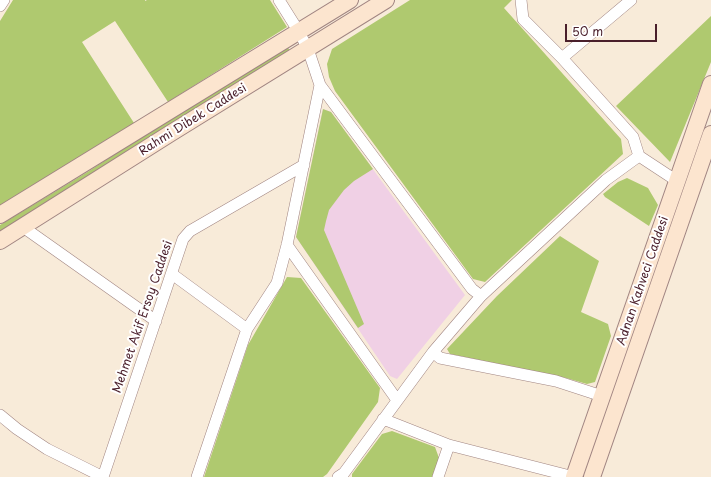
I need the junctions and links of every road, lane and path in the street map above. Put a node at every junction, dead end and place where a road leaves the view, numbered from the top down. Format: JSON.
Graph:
{"nodes":[{"id":1,"x":4,"y":0,"type":"edge"},
{"id":2,"x":279,"y":0,"type":"edge"},
{"id":3,"x":350,"y":0,"type":"edge"},
{"id":4,"x":386,"y":0,"type":"edge"},
{"id":5,"x":521,"y":0,"type":"edge"},
{"id":6,"x":631,"y":0,"type":"edge"},
{"id":7,"x":0,"y":6,"type":"edge"},
{"id":8,"x":299,"y":32,"type":"junction"},
{"id":9,"x":308,"y":49,"type":"junction"},
{"id":10,"x":562,"y":58,"type":"junction"},
{"id":11,"x":711,"y":84,"type":"edge"},
{"id":12,"x":320,"y":85,"type":"junction"},
{"id":13,"x":711,"y":134,"type":"edge"},
{"id":14,"x":639,"y":156,"type":"junction"},
{"id":15,"x":304,"y":165,"type":"junction"},
{"id":16,"x":677,"y":181,"type":"junction"},
{"id":17,"x":0,"y":215,"type":"edge"},
{"id":18,"x":23,"y":227,"type":"junction"},
{"id":19,"x":0,"y":241,"type":"edge"},
{"id":20,"x":287,"y":245,"type":"junction"},
{"id":21,"x":172,"y":274,"type":"junction"},
{"id":22,"x":481,"y":296,"type":"junction"},
{"id":23,"x":156,"y":321,"type":"junction"},
{"id":24,"x":248,"y":329,"type":"junction"},
{"id":25,"x":433,"y":352,"type":"junction"},
{"id":26,"x":602,"y":396,"type":"junction"},
{"id":27,"x":397,"y":400,"type":"junction"},
{"id":28,"x":0,"y":415,"type":"edge"},
{"id":29,"x":383,"y":419,"type":"junction"},
{"id":30,"x":450,"y":444,"type":"junction"},
{"id":31,"x":342,"y":476,"type":"edge"},
{"id":32,"x":103,"y":477,"type":"edge"},
{"id":33,"x":197,"y":477,"type":"edge"},
{"id":34,"x":438,"y":477,"type":"edge"},
{"id":35,"x":574,"y":477,"type":"edge"},
{"id":36,"x":592,"y":477,"type":"edge"}],
"edges":[{"from":1,"to":7,"type":"street"},
{"from":2,"to":8,"type":"street"},
{"from":3,"to":8,"type":"main road","name":"Rahmi Dibek Caddesi"},
{"from":4,"to":9,"type":"main road","name":"Rahmi Dibek Caddesi"},
{"from":5,"to":10,"type":"street"},
{"from":6,"to":10,"type":"street"},
{"from":8,"to":9,"type":"street"},
{"from":8,"to":17,"type":"main road","name":"Rahmi Dibek Caddesi"},
{"from":9,"to":12,"type":"street"},
{"from":9,"to":18,"type":"main road","name":"Rahmi Dibek Caddesi"},
{"from":10,"to":14,"type":"street"},
{"from":11,"to":16,"type":"main road","name":"Adnan Kahveci Caddesi"},
{"from":12,"to":15,"type":"street"},
{"from":12,"to":22,"type":"street"},
{"from":13,"to":36,"type":"main road","name":"Adnan Kahveci Caddesi"},
{"from":14,"to":16,"type":"street"},
{"from":14,"to":22,"type":"street"},
{"from":15,"to":20,"type":"street"},
{"from":15,"to":21,"type":"street","name":"Mehmet Akif Ersoy Caddesi"},
{"from":16,"to":26,"type":"main road","name":"Adnan Kahveci Caddesi"},
{"from":18,"to":19,"type":"main road","name":"Rahmi Dibek Caddesi"},
{"from":18,"to":23,"type":"street"},
{"from":20,"to":24,"type":"street"},
{"from":20,"to":27,"type":"street"},
{"from":21,"to":23,"type":"street","name":"Mehmet Akif Ersoy Caddesi"},
{"from":21,"to":24,"type":"street"},
{"from":22,"to":25,"type":"street"},
{"from":23,"to":32,"type":"street","name":"Mehmet Akif Ersoy Caddesi"},
{"from":24,"to":33,"type":"street"},
{"from":25,"to":26,"type":"street"},
{"from":25,"to":27,"type":"street"},
{"from":26,"to":35,"type":"main road","name":"Adnan Kahveci Caddesi"},
{"from":27,"to":29,"type":"street"},
{"from":28,"to":32,"type":"street"},
{"from":29,"to":30,"type":"street"},
{"from":29,"to":31,"type":"street"},
{"from":30,"to":34,"type":"street"},
{"from":30,"to":35,"type":"street"}]}
